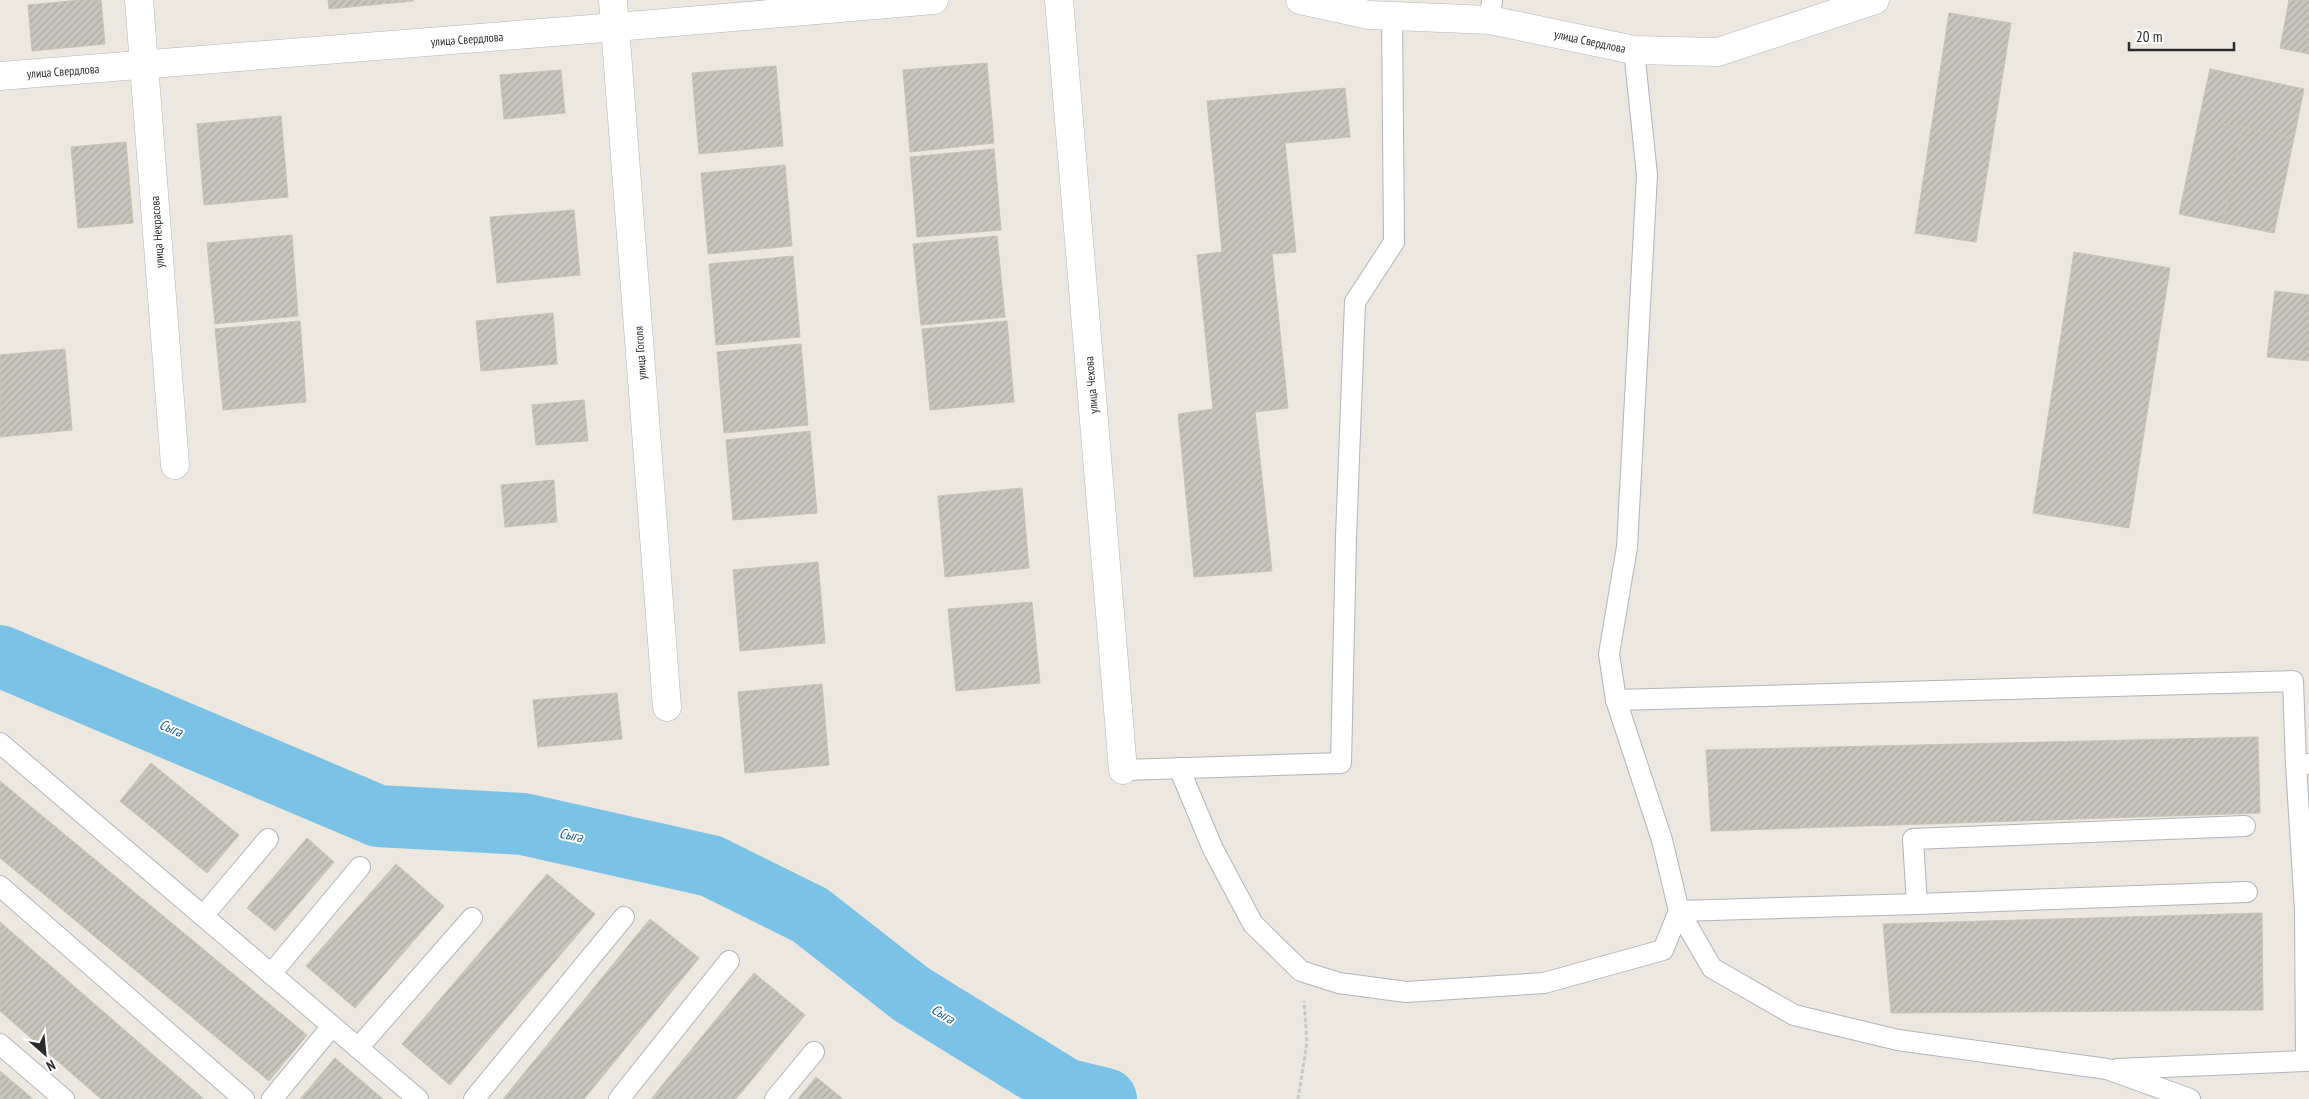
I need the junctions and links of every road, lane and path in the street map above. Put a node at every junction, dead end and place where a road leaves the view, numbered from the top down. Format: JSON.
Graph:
{"nodes":[{"id":1,"x":139,"y":0,"type":"edge"},
{"id":2,"x":613,"y":0,"type":"edge"},
{"id":3,"x":934,"y":0,"type":"edge"},
{"id":4,"x":1059,"y":0,"type":"edge"},
{"id":5,"x":1300,"y":0,"type":"edge"},
{"id":6,"x":1875,"y":0,"type":"edge"},
{"id":7,"x":1491,"y":10,"type":"edge"},
{"id":8,"x":1392,"y":16,"type":"junction"},
{"id":9,"x":616,"y":28,"type":"junction"},
{"id":10,"x":1634,"y":50,"type":"junction"},
{"id":11,"x":143,"y":64,"type":"junction"},
{"id":12,"x":0,"y":76,"type":"edge"},
{"id":13,"x":175,"y":465,"type":"dead end"},
{"id":14,"x":1616,"y":700,"type":"junction"},
{"id":15,"x":667,"y":707,"type":"dead end"},
{"id":16,"x":0,"y":743,"type":"edge"},
{"id":17,"x":2302,"y":764,"type":"edge"},
{"id":18,"x":1179,"y":768,"type":"junction"},
{"id":19,"x":1123,"y":770,"type":"joint"},
{"id":20,"x":2246,"y":826,"type":"dead end"},
{"id":21,"x":268,"y":839,"type":"dead end"},
{"id":22,"x":360,"y":868,"type":"dead end"},
{"id":23,"x":0,"y":886,"type":"edge"},
{"id":24,"x":2247,"y":892,"type":"dead end"},
{"id":25,"x":1917,"y":904,"type":"junction"},
{"id":26,"x":2307,"y":910,"type":"edge"},
{"id":27,"x":1679,"y":911,"type":"junction"},
{"id":28,"x":203,"y":916,"type":"junction"},
{"id":29,"x":472,"y":918,"type":"dead end"},
{"id":30,"x":624,"y":918,"type":"dead end"},
{"id":31,"x":729,"y":961,"type":"dead end"},
{"id":32,"x":1301,"y":971,"type":"junction"},
{"id":33,"x":271,"y":974,"type":"junction"},
{"id":34,"x":332,"y":1026,"type":"junction"},
{"id":35,"x":0,"y":1044,"type":"edge"},
{"id":36,"x":358,"y":1048,"type":"junction"},
{"id":37,"x":814,"y":1052,"type":"dead end"},
{"id":38,"x":2107,"y":1069,"type":"junction"},
{"id":39,"x":64,"y":1099,"type":"edge"},
{"id":40,"x":244,"y":1099,"type":"edge"},
{"id":41,"x":272,"y":1099,"type":"edge"},
{"id":42,"x":418,"y":1099,"type":"edge"},
{"id":43,"x":474,"y":1099,"type":"edge"},
{"id":44,"x":619,"y":1099,"type":"edge"},
{"id":45,"x":775,"y":1099,"type":"edge"},
{"id":46,"x":1298,"y":1099,"type":"edge"},
{"id":47,"x":2190,"y":1099,"type":"edge"}],
"edges":[{"from":1,"to":11,"type":"street","name":"улица Некрасова"},
{"from":2,"to":9,"type":"street","name":"улица Гоголя"},
{"from":3,"to":9,"type":"street","name":"улица Свердлова"},
{"from":4,"to":19,"type":"street","name":"улица Чехова"},
{"from":5,"to":8,"type":"street","name":"улица Свердлова"},
{"from":6,"to":10,"type":"street","name":"улица Свердлова"},
{"from":7,"to":8,"type":"street","name":"улица Свердлова"},
{"from":7,"to":10,"type":"street","name":"улица Свердлова"},
{"from":8,"to":18,"type":"lane"},
{"from":9,"to":11,"type":"street","name":"улица Свердлова"},
{"from":9,"to":15,"type":"street","name":"улица Гоголя"},
{"from":10,"to":14,"type":"lane"},
{"from":11,"to":12,"type":"street","name":"улица Свердлова"},
{"from":11,"to":13,"type":"street","name":"улица Некрасова"},
{"from":14,"to":17,"type":"lane"},
{"from":14,"to":27,"type":"lane"},
{"from":16,"to":28,"type":"lane"},
{"from":17,"to":26,"type":"lane"},
{"from":18,"to":19,"type":"lane"},
{"from":18,"to":32,"type":"lane"},
{"from":20,"to":25,"type":"lane"},
{"from":21,"to":28,"type":"lane"},
{"from":22,"to":33,"type":"lane"},
{"from":23,"to":40,"type":"lane"},
{"from":24,"to":25,"type":"lane"},
{"from":25,"to":27,"type":"lane"},
{"from":26,"to":38,"type":"lane"},
{"from":27,"to":32,"type":"lane"},
{"from":27,"to":38,"type":"lane"},
{"from":28,"to":33,"type":"lane"},
{"from":29,"to":36,"type":"lane"},
{"from":30,"to":43,"type":"lane"},
{"from":31,"to":44,"type":"lane"},
{"from":32,"to":46,"type":"path"},
{"from":33,"to":34,"type":"lane"},
{"from":34,"to":36,"type":"lane"},
{"from":34,"to":41,"type":"lane"},
{"from":35,"to":39,"type":"lane"},
{"from":36,"to":42,"type":"lane"},
{"from":37,"to":45,"type":"lane"},
{"from":38,"to":47,"type":"lane"}]}
